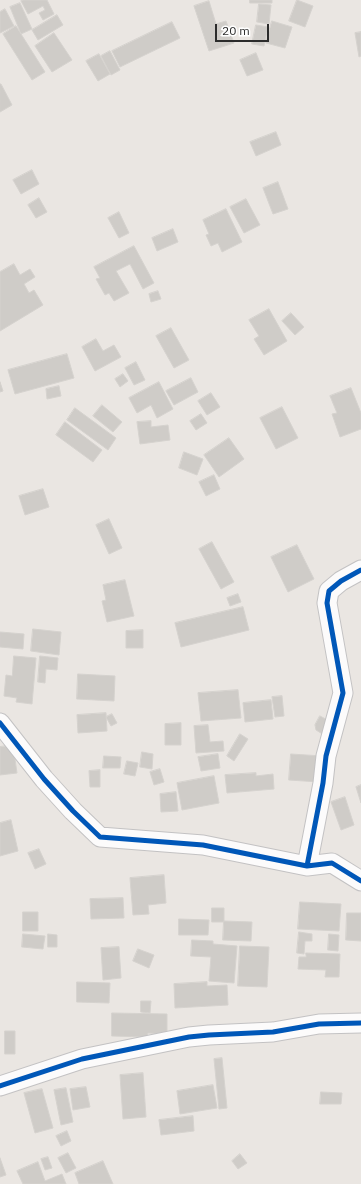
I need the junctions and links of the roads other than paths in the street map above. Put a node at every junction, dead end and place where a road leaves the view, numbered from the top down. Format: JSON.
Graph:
{"nodes":[{"id":1,"x":361,"y":570,"type":"edge"},
{"id":2,"x":0,"y":723,"type":"edge"},
{"id":3,"x":307,"y":866,"type":"junction"},
{"id":4,"x":361,"y":881,"type":"edge"},
{"id":5,"x":361,"y":1022,"type":"edge"},
{"id":6,"x":0,"y":1086,"type":"edge"}],
"edges":[{"from":1,"to":3,"type":"street"},
{"from":2,"to":3,"type":"street"},
{"from":3,"to":4,"type":"street"},
{"from":5,"to":6,"type":"street"}]}
